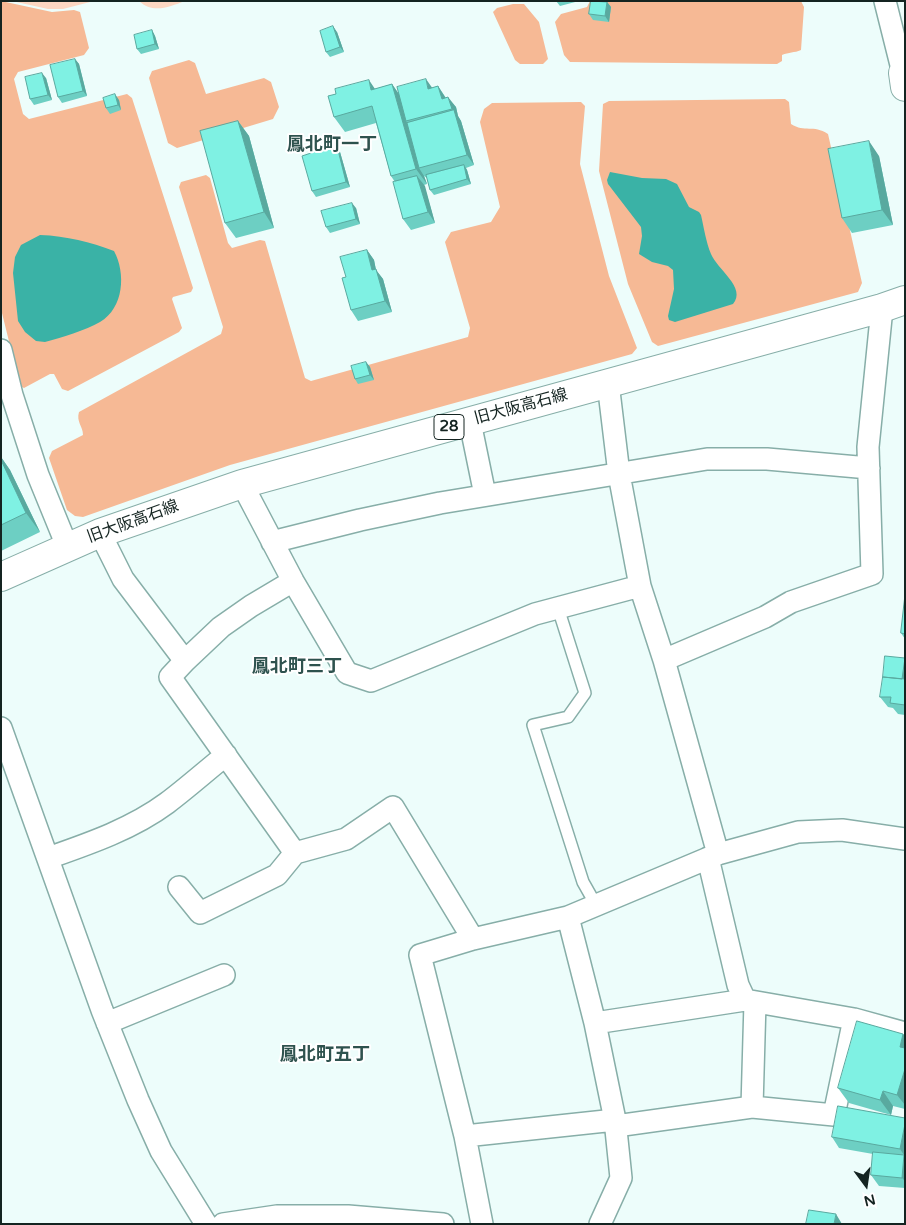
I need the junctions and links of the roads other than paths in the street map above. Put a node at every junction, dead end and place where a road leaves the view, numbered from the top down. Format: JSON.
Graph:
{"nodes":[{"id":1,"x":885,"y":1,"type":"edge"},
{"id":2,"x":904,"y":77,"type":"edge"},
{"id":3,"x":893,"y":304,"type":"edge"},
{"id":4,"x":1,"y":350,"type":"edge"},
{"id":5,"x":608,"y":383,"type":"junction"},
{"id":6,"x":470,"y":422,"type":"junction"},
{"id":7,"x":869,"y":468,"type":"junction"},
{"id":8,"x":619,"y":474,"type":"junction"},
{"id":9,"x":242,"y":484,"type":"junction"},
{"id":10,"x":486,"y":495,"type":"junction"},
{"id":11,"x":100,"y":533,"type":"junction"},
{"id":12,"x":272,"y":542,"type":"junction"},
{"id":13,"x":68,"y":546,"type":"junction"},
{"id":14,"x":1,"y":577,"type":"edge"},
{"id":15,"x":293,"y":581,"type":"junction"},
{"id":16,"x":640,"y":586,"type":"junction"},
{"id":17,"x":558,"y":608,"type":"junction"},
{"id":18,"x":664,"y":660,"type":"junction"},
{"id":19,"x":185,"y":661,"type":"junction"},
{"id":20,"x":1,"y":728,"type":"edge"},
{"id":21,"x":226,"y":755,"type":"junction"},
{"id":22,"x":8,"y":768,"type":"edge"},
{"id":23,"x":905,"y":839,"type":"edge"},
{"id":24,"x":295,"y":853,"type":"junction"},
{"id":25,"x":713,"y":856,"type":"junction"},
{"id":26,"x":48,"y":858,"type":"junction"},
{"id":27,"x":179,"y":887,"type":"dead end"},
{"id":28,"x":596,"y":905,"type":"junction"},
{"id":29,"x":568,"y":917,"type":"junction"},
{"id":30,"x":473,"y":939,"type":"junction"},
{"id":31,"x":224,"y":975,"type":"dead end"},
{"id":32,"x":750,"y":1001,"type":"junction"},
{"id":33,"x":854,"y":1019,"type":"junction"},
{"id":34,"x":107,"y":1023,"type":"junction"},
{"id":35,"x":595,"y":1023,"type":"junction"},
{"id":36,"x":905,"y":1033,"type":"edge"},
{"id":37,"x":752,"y":1106,"type":"junction"},
{"id":38,"x":615,"y":1123,"type":"junction"},
{"id":39,"x":465,"y":1136,"type":"junction"},
{"id":40,"x":206,"y":1224,"type":"edge"},
{"id":41,"x":223,"y":1224,"type":"edge"},
{"id":42,"x":443,"y":1224,"type":"edge"},
{"id":43,"x":482,"y":1224,"type":"edge"},
{"id":44,"x":600,"y":1224,"type":"edge"}],
"edges":[{"from":1,"to":2,"type":"street"},
{"from":3,"to":5,"type":"main road","name":"旧大阪高石線","number":"28"},
{"from":3,"to":7,"type":"street"},
{"from":4,"to":13,"type":"street"},
{"from":5,"to":6,"type":"main road","name":"旧大阪高石線","number":"28"},
{"from":5,"to":8,"type":"street"},
{"from":6,"to":9,"type":"main road","name":"旧大阪高石線","number":"28"},
{"from":6,"to":10,"type":"street"},
{"from":7,"to":8,"type":"street"},
{"from":7,"to":18,"type":"street"},
{"from":8,"to":10,"type":"street"},
{"from":8,"to":16,"type":"street"},
{"from":9,"to":11,"type":"main road","name":"旧大阪高石線","number":"28"},
{"from":9,"to":12,"type":"street"},
{"from":10,"to":12,"type":"street"},
{"from":11,"to":13,"type":"main road","name":"旧大阪高石線","number":"28"},
{"from":11,"to":19,"type":"street"},
{"from":12,"to":15,"type":"street"},
{"from":13,"to":14,"type":"main road","name":"旧大阪高石線","number":"28"},
{"from":15,"to":17,"type":"street"},
{"from":15,"to":19,"type":"street"},
{"from":16,"to":17,"type":"street"},
{"from":16,"to":18,"type":"street"},
{"from":17,"to":28,"type":"lane"},
{"from":18,"to":25,"type":"street"},
{"from":19,"to":21,"type":"street"},
{"from":20,"to":22,"type":"street"},
{"from":21,"to":24,"type":"street"},
{"from":21,"to":26,"type":"street"},
{"from":22,"to":26,"type":"street"},
{"from":23,"to":25,"type":"street"},
{"from":24,"to":27,"type":"street"},
{"from":24,"to":30,"type":"street"},
{"from":25,"to":28,"type":"street"},
{"from":25,"to":32,"type":"street"},
{"from":26,"to":34,"type":"street"},
{"from":28,"to":29,"type":"street"},
{"from":29,"to":30,"type":"street"},
{"from":29,"to":35,"type":"street"},
{"from":30,"to":39,"type":"street"},
{"from":31,"to":34,"type":"street"},
{"from":32,"to":33,"type":"street"},
{"from":32,"to":35,"type":"street"},
{"from":32,"to":37,"type":"street"},
{"from":33,"to":36,"type":"street"},
{"from":33,"to":37,"type":"street"},
{"from":34,"to":40,"type":"street"},
{"from":35,"to":38,"type":"street"},
{"from":37,"to":38,"type":"street"},
{"from":38,"to":39,"type":"street"},
{"from":38,"to":44,"type":"street"},
{"from":39,"to":43,"type":"street"},
{"from":41,"to":42,"type":"street"}]}
